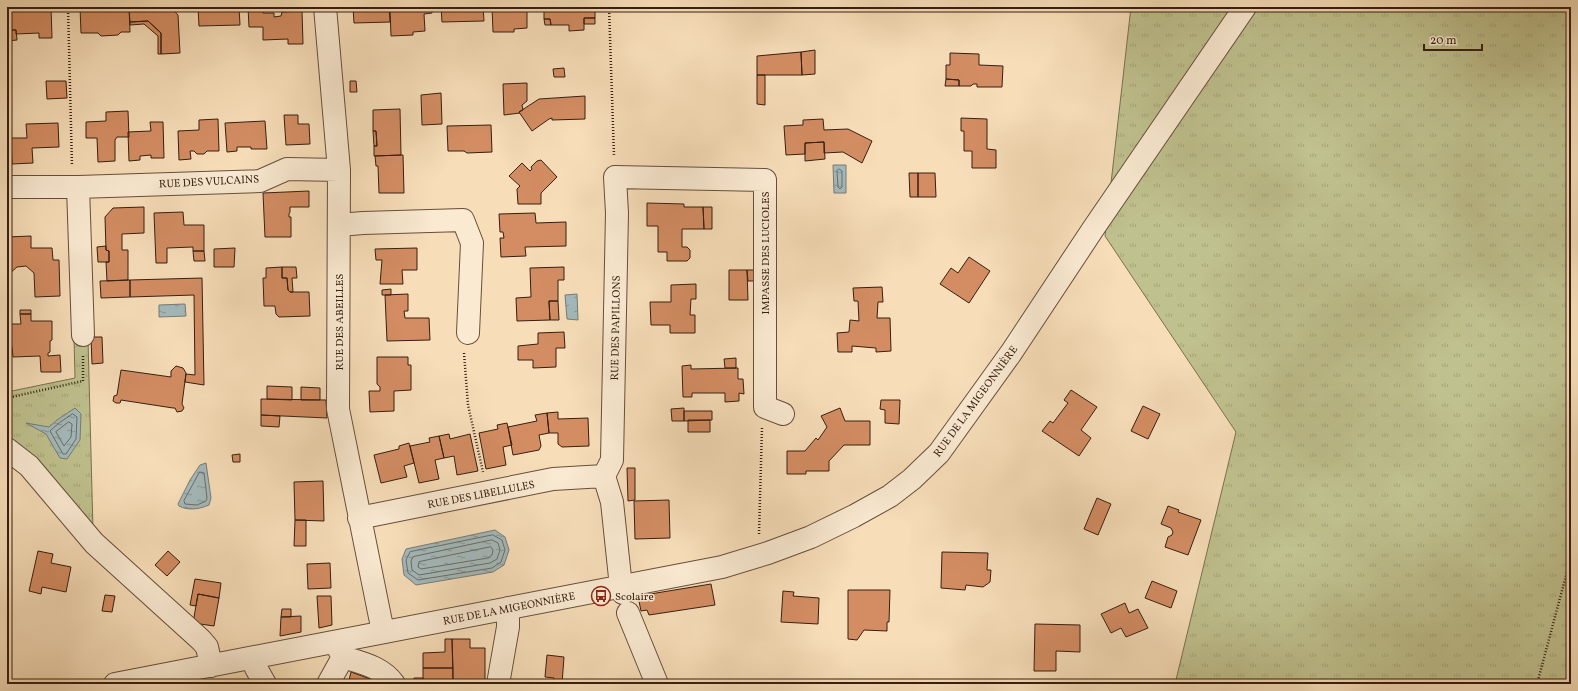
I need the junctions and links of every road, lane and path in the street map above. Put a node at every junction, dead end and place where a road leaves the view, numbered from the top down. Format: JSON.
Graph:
{"nodes":[{"id":1,"x":68,"y":7,"type":"edge"},
{"id":2,"x":325,"y":7,"type":"edge"},
{"id":3,"x":609,"y":7,"type":"edge"},
{"id":4,"x":1245,"y":7,"type":"edge"},
{"id":5,"x":339,"y":170,"type":"junction"},
{"id":6,"x":615,"y":177,"type":"junction"},
{"id":7,"x":11,"y":187,"type":"dead end"},
{"id":8,"x":75,"y":187,"type":"junction"},
{"id":9,"x":339,"y":225,"type":"junction"},
{"id":10,"x":468,"y":333,"type":"joint"},
{"id":11,"x":83,"y":335,"type":"joint"},
{"id":12,"x":7,"y":398,"type":"edge"},
{"id":13,"x":774,"y":410,"type":"joint"},
{"id":14,"x":7,"y":449,"type":"edge"},
{"id":15,"x":604,"y":476,"type":"junction"},
{"id":16,"x":488,"y":492,"type":"junction"},
{"id":17,"x":359,"y":518,"type":"junction"},
{"id":18,"x":760,"y":555,"type":"junction"},
{"id":19,"x":1571,"y":557,"type":"edge"},
{"id":20,"x":624,"y":598,"type":"junction"},
{"id":21,"x":508,"y":608,"type":"junction"},
{"id":22,"x":383,"y":632,"type":"junction"},
{"id":23,"x":339,"y":650,"type":"junction"},
{"id":24,"x":253,"y":658,"type":"junction"},
{"id":25,"x":211,"y":666,"type":"junction"},
{"id":26,"x":115,"y":684,"type":"edge"},
{"id":27,"x":265,"y":684,"type":"edge"},
{"id":28,"x":328,"y":684,"type":"edge"},
{"id":29,"x":394,"y":684,"type":"edge"},
{"id":30,"x":498,"y":684,"type":"edge"},
{"id":31,"x":657,"y":684,"type":"edge"},
{"id":32,"x":1536,"y":684,"type":"edge"}],
"edges":[{"from":1,"to":8,"type":"path"},
{"from":2,"to":5,"type":"street","name":"RUE DES ABEILLES"},
{"from":3,"to":6,"type":"path"},
{"from":4,"to":18,"type":"street","name":"RUE DE LA MIGEONNIÈRE"},
{"from":5,"to":8,"type":"street","name":"RUE DES VULCAINS"},
{"from":5,"to":9,"type":"street","name":"RUE DES ABEILLES"},
{"from":6,"to":13,"type":"street","name":"IMPASSE DES LUCIOLES"},
{"from":6,"to":15,"type":"street","name":"RUE DES PAPILLONS"},
{"from":7,"to":8,"type":"street","name":"RUE DES VULCAINS"},
{"from":8,"to":11,"type":"street"},
{"from":9,"to":10,"type":"street"},
{"from":9,"to":17,"type":"street","name":"RUE DES ABEILLES"},
{"from":10,"to":16,"type":"path"},
{"from":11,"to":12,"type":"path"},
{"from":13,"to":18,"type":"path"},
{"from":14,"to":25,"type":"street"},
{"from":15,"to":16,"type":"street","name":"RUE DES LIBELLULES"},
{"from":15,"to":20,"type":"street"},
{"from":16,"to":17,"type":"street","name":"RUE DES LIBELLULES"},
{"from":17,"to":22,"type":"street","name":"RUE DES ABEILLES"},
{"from":18,"to":20,"type":"street","name":"RUE DE LA MIGEONNIÈRE"},
{"from":19,"to":32,"type":"path"},
{"from":20,"to":21,"type":"street","name":"RUE DE LA MIGEONNIÈRE"},
{"from":20,"to":31,"type":"street"},
{"from":21,"to":22,"type":"street","name":"RUE DE LA MIGEONNIÈRE"},
{"from":21,"to":30,"type":"street"},
{"from":22,"to":23,"type":"street","name":"RUE DE LA MIGEONNIÈRE"},
{"from":23,"to":24,"type":"street","name":"RUE DE LA MIGEONNIÈRE"},
{"from":23,"to":28,"type":"street"},
{"from":23,"to":29,"type":"street"},
{"from":24,"to":25,"type":"street","name":"RUE DE LA MIGEONNIÈRE"},
{"from":24,"to":27,"type":"street"},
{"from":25,"to":26,"type":"street","name":"RUE DE LA MIGEONNIÈRE"}]}
